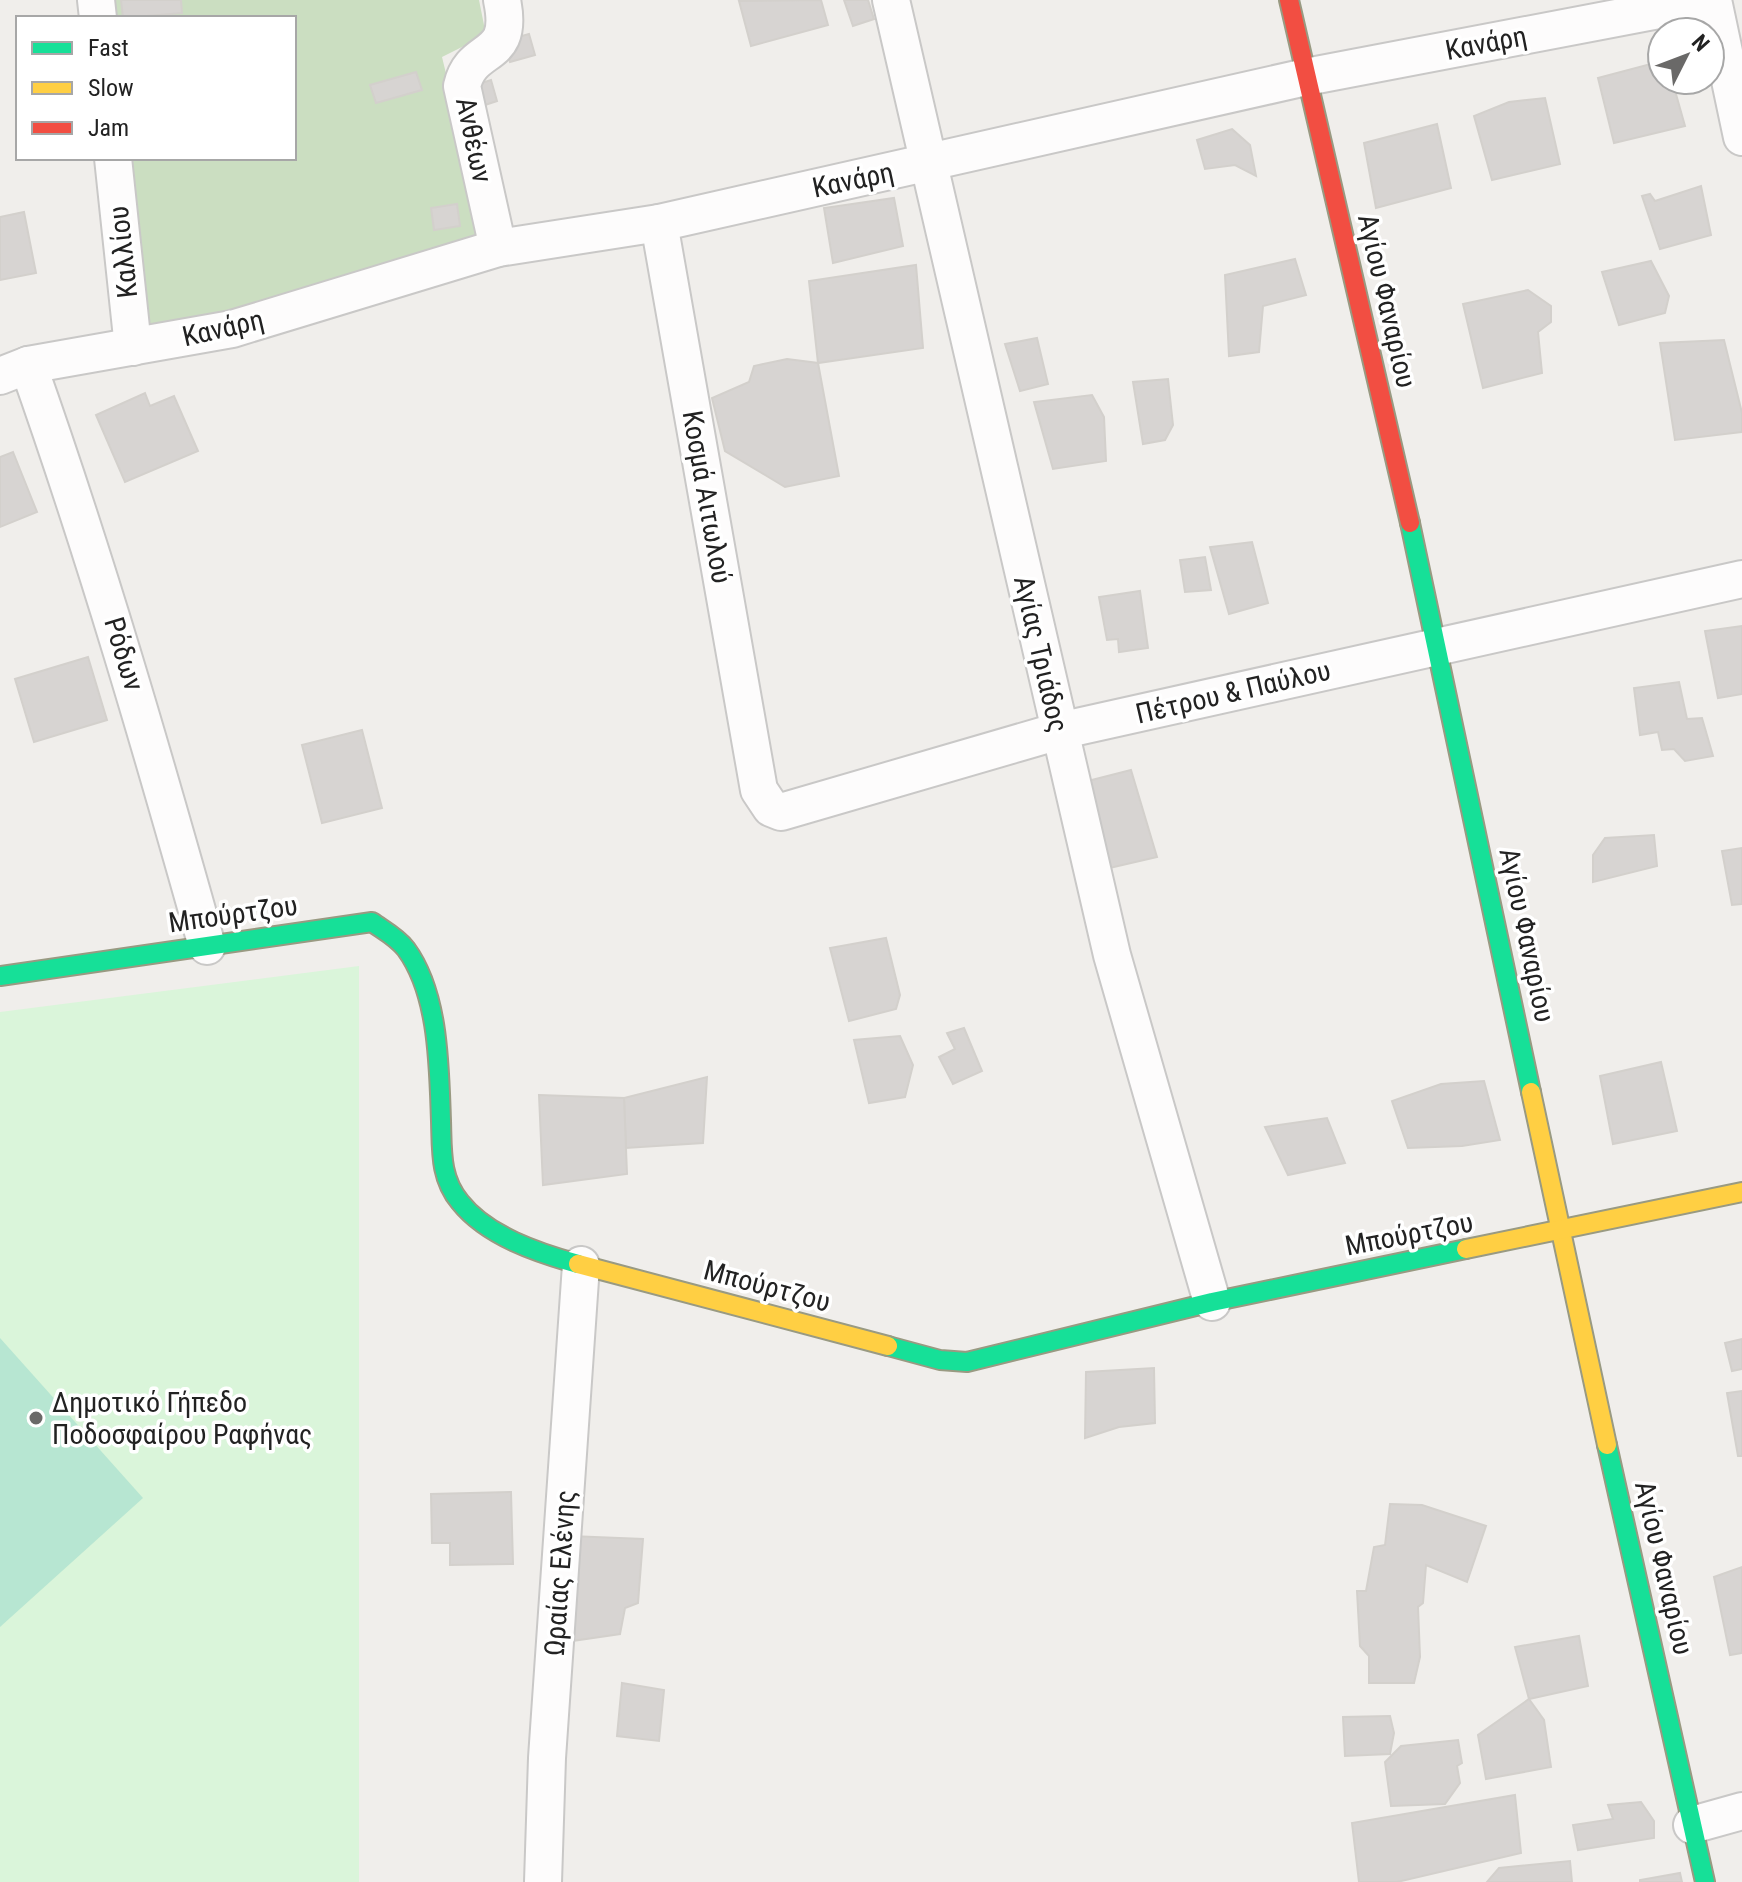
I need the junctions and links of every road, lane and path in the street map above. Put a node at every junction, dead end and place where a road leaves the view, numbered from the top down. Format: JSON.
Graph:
{"nodes":[{"id":1,"x":502,"y":0,"type":"edge"},
{"id":2,"x":891,"y":0,"type":"edge"},
{"id":3,"x":1289,"y":0,"type":"edge"},
{"id":4,"x":1712,"y":0,"type":"edge"},
{"id":5,"x":1306,"y":77,"type":"junction"},
{"id":6,"x":1742,"y":137,"type":"edge"},
{"id":7,"x":113,"y":160,"type":"edge"},
{"id":8,"x":930,"y":163,"type":"junction"},
{"id":9,"x":659,"y":223,"type":"junction"},
{"id":10,"x":498,"y":248,"type":"junction"},
{"id":11,"x":133,"y":347,"type":"junction"},
{"id":12,"x":14,"y":370,"type":"edge"},
{"id":13,"x":1742,"y":579,"type":"edge"},
{"id":14,"x":1439,"y":646,"type":"junction"},
{"id":15,"x":1059,"y":731,"type":"junction"},
{"id":16,"x":755,"y":771,"type":"joint"},
{"id":17,"x":207,"y":946,"type":"junction"},
{"id":18,"x":0,"y":976,"type":"edge"},
{"id":19,"x":1742,"y":1192,"type":"edge"},
{"id":20,"x":1560,"y":1233,"type":"junction"},
{"id":21,"x":581,"y":1265,"type":"junction"},
{"id":22,"x":1212,"y":1302,"type":"junction"},
{"id":23,"x":1742,"y":1811,"type":"edge"},
{"id":24,"x":1692,"y":1825,"type":"junction"},
{"id":25,"x":543,"y":1882,"type":"edge"},
{"id":26,"x":1705,"y":1882,"type":"edge"}],
"edges":[{"from":1,"to":10,"type":"street","name":"Ανθέων"},
{"from":2,"to":8,"type":"street","name":"Αγίας Τριάδος"},
{"from":3,"to":5,"type":"street","name":"Αγίου Φαναρίου"},
{"from":4,"to":5,"type":"street","name":"Κανάρη"},
{"from":4,"to":6,"type":"street"},
{"from":5,"to":8,"type":"street","name":"Κανάρη"},
{"from":5,"to":14,"type":"street","name":"Αγίου Φαναρίου"},
{"from":7,"to":11,"type":"street","name":"Καλλίου"},
{"from":8,"to":9,"type":"street","name":"Κανάρη"},
{"from":8,"to":15,"type":"street","name":"Αγίας Τριάδος"},
{"from":9,"to":10,"type":"street","name":"Κανάρη"},
{"from":9,"to":16,"type":"street","name":"Κοσμά Αιτωλού"},
{"from":10,"to":11,"type":"street","name":"Κανάρη"},
{"from":11,"to":12,"type":"street","name":"Κανάρη"},
{"from":12,"to":17,"type":"street","name":"Ρόδων"},
{"from":13,"to":14,"type":"street","name":"Πέτρου & Παύλου"},
{"from":14,"to":15,"type":"street","name":"Πέτρου & Παύλου"},
{"from":14,"to":20,"type":"street","name":"Αγίου Φαναρίου"},
{"from":15,"to":16,"type":"street","name":"Πέτρου & Παύλου"},
{"from":15,"to":22,"type":"street","name":"Αγίας Τριάδος"},
{"from":17,"to":18,"type":"street","name":"Μπούρτζου"},
{"from":17,"to":21,"type":"street","name":"Μπούρτζου"},
{"from":19,"to":20,"type":"street","name":"Μπούρτζου"},
{"from":20,"to":22,"type":"street","name":"Μπούρτζου"},
{"from":20,"to":24,"type":"street","name":"Αγίου Φαναρίου"},
{"from":21,"to":22,"type":"street","name":"Μπούρτζου"},
{"from":21,"to":25,"type":"street","name":"Ωραίας Ελένης"},
{"from":23,"to":24,"type":"street"},
{"from":24,"to":26,"type":"street","name":"Αγίου Φαναρίου"}]}
